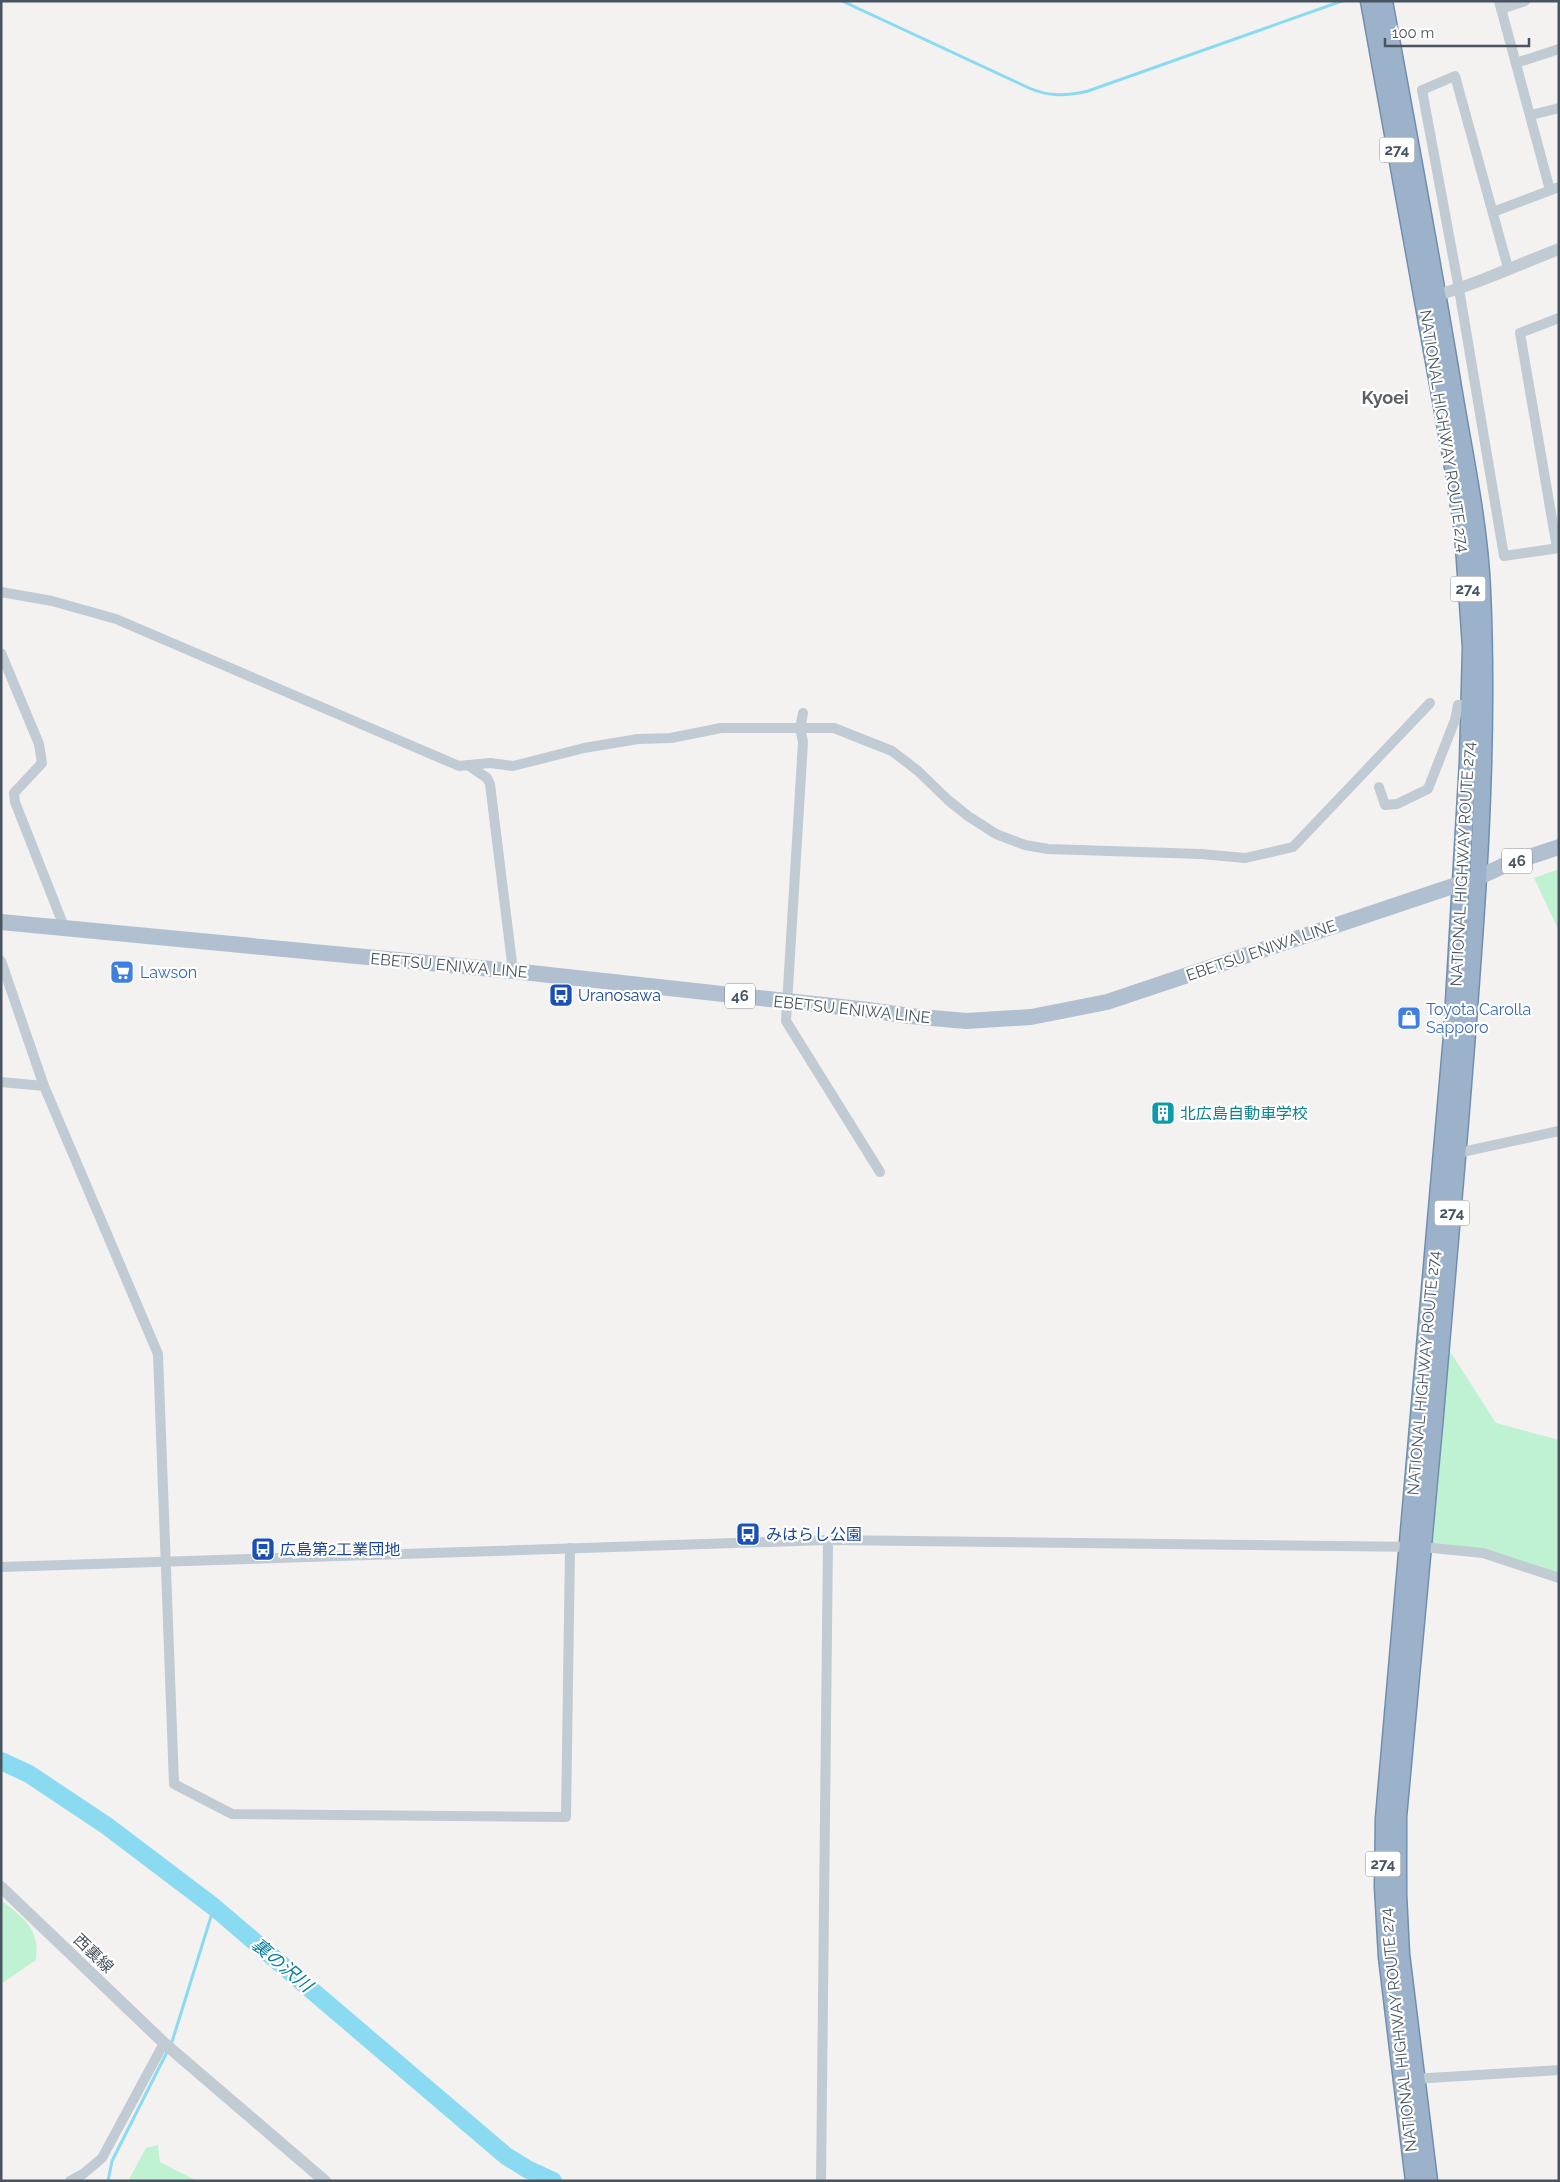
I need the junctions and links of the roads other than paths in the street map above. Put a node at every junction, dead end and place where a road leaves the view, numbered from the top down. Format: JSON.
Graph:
{"nodes":[{"id":1,"x":1369,"y":1,"type":"edge"},
{"id":2,"x":1384,"y":1,"type":"edge"},
{"id":3,"x":1525,"y":1,"type":"edge"},
{"id":4,"x":1500,"y":5,"type":"edge"},
{"id":5,"x":1559,"y":49,"type":"edge"},
{"id":6,"x":1516,"y":63,"type":"junction"},
{"id":7,"x":1559,"y":108,"type":"edge"},
{"id":8,"x":1531,"y":115,"type":"junction"},
{"id":9,"x":1554,"y":188,"type":"edge"},
{"id":10,"x":1492,"y":212,"type":"junction"},
{"id":11,"x":1559,"y":249,"type":"edge"},
{"id":12,"x":1508,"y":268,"type":"junction"},
{"id":13,"x":1459,"y":289,"type":"junction"},
{"id":14,"x":1430,"y":297,"type":"junction"},
{"id":15,"x":1559,"y":318,"type":"edge"},
{"id":16,"x":1558,"y":548,"type":"edge"},
{"id":17,"x":1,"y":592,"type":"edge"},
{"id":18,"x":1,"y":653,"type":"edge"},
{"id":19,"x":1430,"y":703,"type":"dead end"},
{"id":20,"x":1471,"y":705,"type":"junction"},
{"id":21,"x":803,"y":713,"type":"dead end"},
{"id":22,"x":800,"y":728,"type":"junction"},
{"id":23,"x":468,"y":765,"type":"junction"},
{"id":24,"x":1379,"y":787,"type":"dead end"},
{"id":25,"x":1559,"y":847,"type":"edge"},
{"id":26,"x":1477,"y":878,"type":"junction"},
{"id":27,"x":1460,"y":884,"type":"junction"},
{"id":28,"x":1,"y":922,"type":"edge"},
{"id":29,"x":65,"y":929,"type":"junction"},
{"id":30,"x":1,"y":961,"type":"edge"},
{"id":31,"x":513,"y":971,"type":"junction"},
{"id":32,"x":786,"y":1001,"type":"junction"},
{"id":33,"x":1,"y":1082,"type":"edge"},
{"id":34,"x":44,"y":1086,"type":"junction"},
{"id":35,"x":1559,"y":1131,"type":"edge"},
{"id":36,"x":1450,"y":1154,"type":"junction"},
{"id":37,"x":880,"y":1172,"type":"dead end"},
{"id":38,"x":828,"y":1540,"type":"junction"},
{"id":39,"x":1415,"y":1547,"type":"junction"},
{"id":40,"x":570,"y":1548,"type":"junction"},
{"id":41,"x":165,"y":1561,"type":"junction"},
{"id":42,"x":1,"y":1567,"type":"edge"},
{"id":43,"x":1559,"y":1578,"type":"edge"},
{"id":44,"x":1,"y":1887,"type":"edge"},
{"id":45,"x":164,"y":2043,"type":"junction"},
{"id":46,"x":1559,"y":2070,"type":"edge"},
{"id":47,"x":1409,"y":2079,"type":"junction"},
{"id":48,"x":70,"y":2181,"type":"edge"},
{"id":49,"x":325,"y":2181,"type":"edge"},
{"id":50,"x":821,"y":2181,"type":"edge"},
{"id":51,"x":1414,"y":2181,"type":"edge"},
{"id":52,"x":1429,"y":2181,"type":"edge"}],
"edges":[{"from":1,"to":14,"type":"highway","name":"NATIONAL HIGHWAY ROUTE 274","number":"274"},
{"from":2,"to":14,"type":"highway","name":"NATIONAL HIGHWAY ROUTE 274","number":"274"},
{"from":3,"to":4,"type":"street"},
{"from":4,"to":6,"type":"street"},
{"from":5,"to":6,"type":"street"},
{"from":6,"to":8,"type":"street"},
{"from":7,"to":8,"type":"street"},
{"from":8,"to":9,"type":"street"},
{"from":9,"to":10,"type":"street"},
{"from":10,"to":12,"type":"street"},
{"from":10,"to":13,"type":"street"},
{"from":11,"to":12,"type":"street"},
{"from":12,"to":13,"type":"street"},
{"from":13,"to":14,"type":"street"},
{"from":13,"to":16,"type":"street"},
{"from":14,"to":20,"type":"highway","name":"NATIONAL HIGHWAY ROUTE 274","number":"274"},
{"from":14,"to":26,"type":"highway","name":"NATIONAL HIGHWAY ROUTE 274","number":"274"},
{"from":15,"to":16,"type":"street"},
{"from":17,"to":23,"type":"street"},
{"from":18,"to":29,"type":"street"},
{"from":19,"to":22,"type":"street"},
{"from":20,"to":24,"type":"street"},
{"from":20,"to":27,"type":"highway","name":"NATIONAL HIGHWAY ROUTE 274","number":"274"},
{"from":21,"to":22,"type":"street"},
{"from":22,"to":23,"type":"street"},
{"from":22,"to":32,"type":"street"},
{"from":23,"to":31,"type":"street"},
{"from":25,"to":26,"type":"main road","name":"EBETSU ENIWA LINE","number":"46"},
{"from":26,"to":27,"type":"main road","name":"EBETSU ENIWA LINE","number":"46"},
{"from":26,"to":36,"type":"highway","name":"NATIONAL HIGHWAY ROUTE 274","number":"274"},
{"from":27,"to":32,"type":"main road","name":"EBETSU ENIWA LINE","number":"46"},
{"from":27,"to":36,"type":"highway","name":"NATIONAL HIGHWAY ROUTE 274","number":"274"},
{"from":28,"to":29,"type":"main road","name":"EBETSU ENIWA LINE","number":"46"},
{"from":29,"to":31,"type":"main road","name":"EBETSU ENIWA LINE","number":"46"},
{"from":30,"to":34,"type":"street"},
{"from":31,"to":32,"type":"main road","name":"EBETSU ENIWA LINE","number":"46"},
{"from":32,"to":37,"type":"street"},
{"from":33,"to":34,"type":"street"},
{"from":34,"to":41,"type":"street"},
{"from":35,"to":36,"type":"street"},
{"from":36,"to":39,"type":"highway","name":"NATIONAL HIGHWAY ROUTE 274","number":"274"},
{"from":38,"to":39,"type":"street"},
{"from":38,"to":40,"type":"street"},
{"from":38,"to":50,"type":"street"},
{"from":39,"to":43,"type":"street"},
{"from":39,"to":47,"type":"highway","name":"NATIONAL HIGHWAY ROUTE 274","number":"274"},
{"from":40,"to":41,"type":"street"},
{"from":40,"to":41,"type":"street"},
{"from":41,"to":42,"type":"street"},
{"from":44,"to":45,"type":"street","name":"西裏線"},
{"from":45,"to":48,"type":"street"},
{"from":45,"to":49,"type":"street","name":"西裏線"},
{"from":46,"to":47,"type":"street"},
{"from":47,"to":51,"type":"highway","name":"NATIONAL HIGHWAY ROUTE 274","number":"274"},
{"from":47,"to":52,"type":"highway","name":"NATIONAL HIGHWAY ROUTE 274","number":"274"}]}
